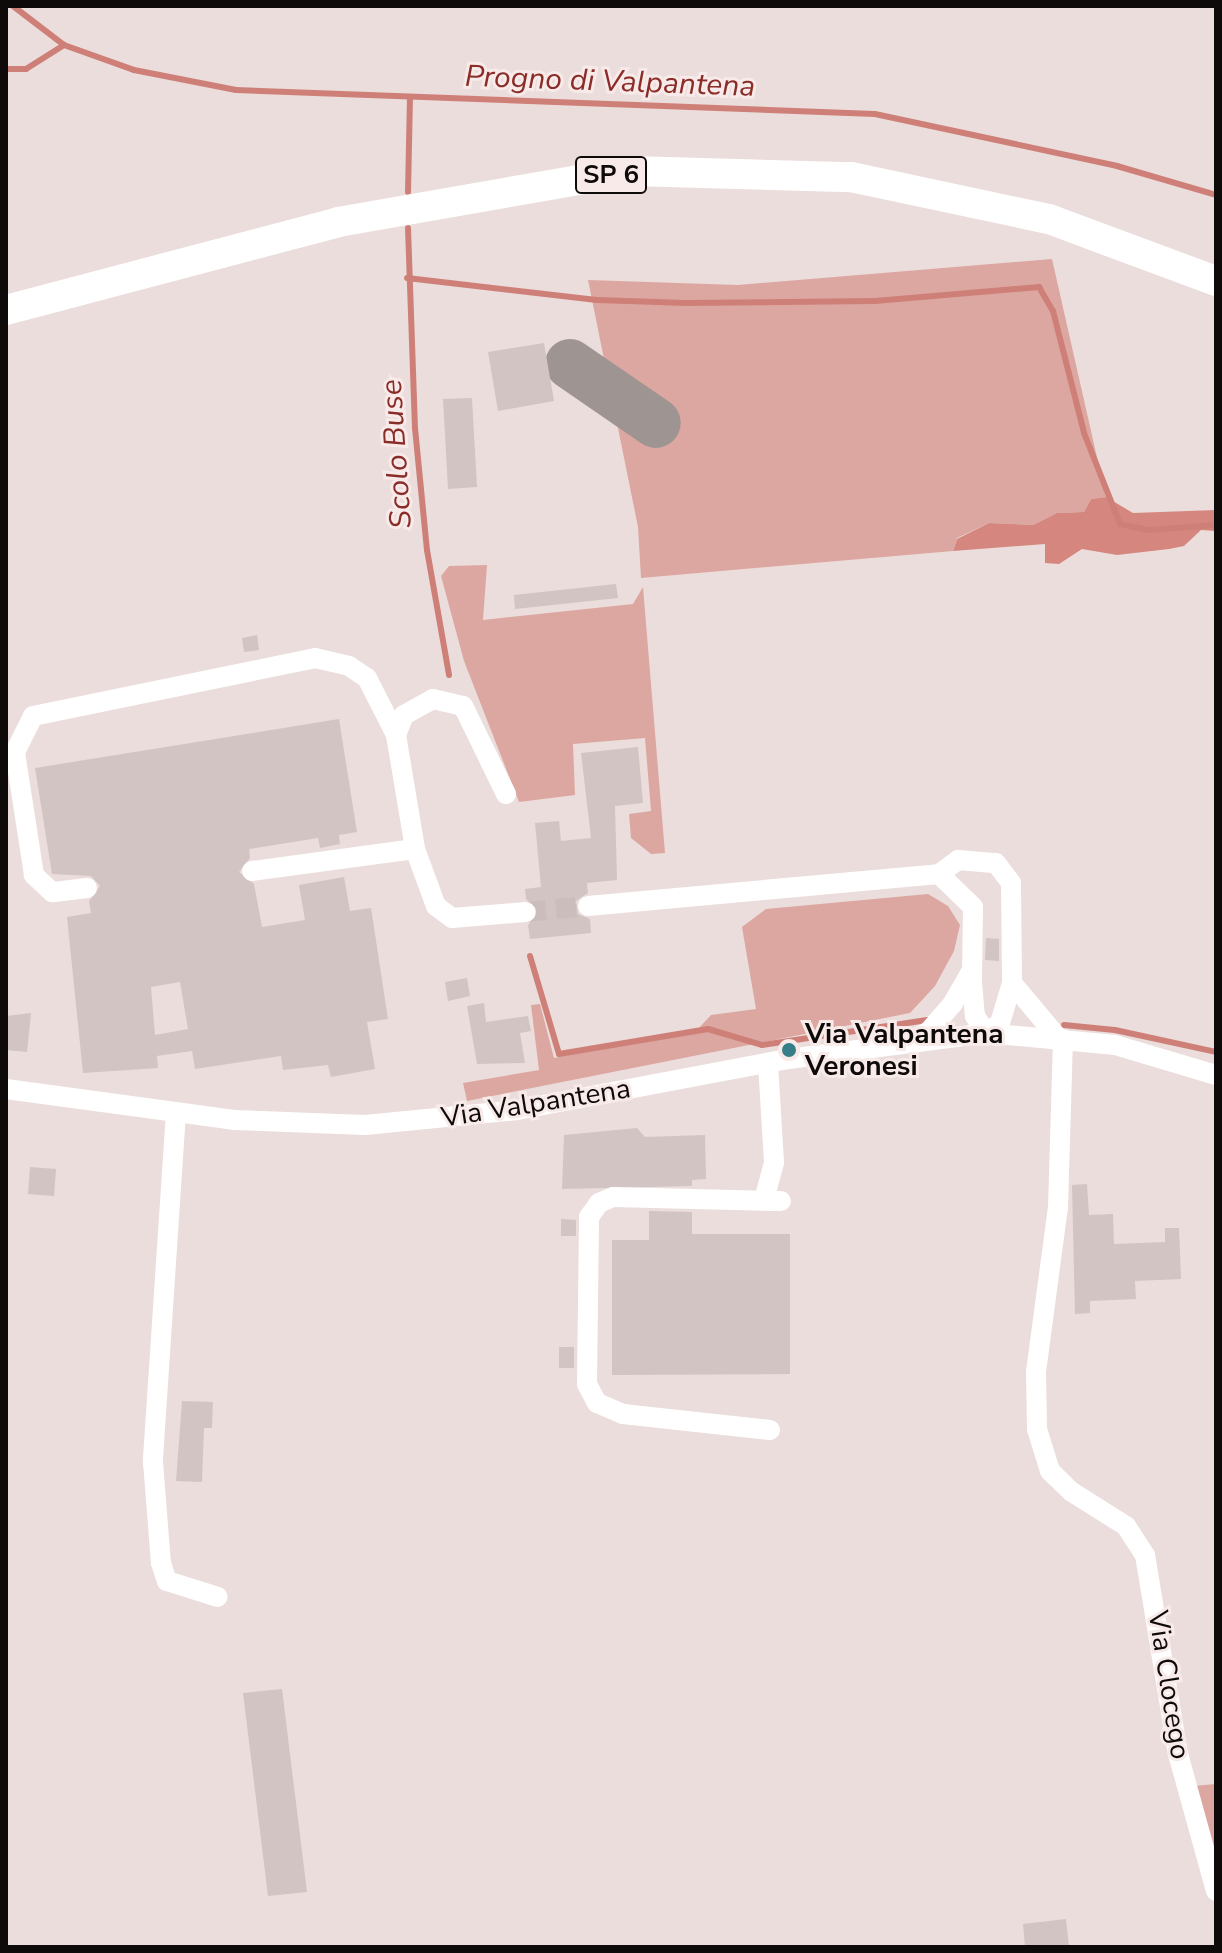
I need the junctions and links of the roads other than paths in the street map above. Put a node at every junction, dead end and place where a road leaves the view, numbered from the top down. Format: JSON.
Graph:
{"nodes":[{"id":1,"x":1216,"y":281,"type":"edge"},
{"id":2,"x":6,"y":310,"type":"edge"},
{"id":3,"x":396,"y":735,"type":"junction"},
{"id":4,"x":506,"y":794,"type":"dead end"},
{"id":5,"x":415,"y":849,"type":"junction"},
{"id":6,"x":252,"y":871,"type":"dead end"},
{"id":7,"x":939,"y":874,"type":"junction"},
{"id":8,"x":87,"y":888,"type":"dead end"},
{"id":9,"x":588,"y":906,"type":"tunnel mouth"},
{"id":10,"x":526,"y":912,"type":"tunnel mouth"},
{"id":11,"x":972,"y":970,"type":"junction"},
{"id":12,"x":1012,"y":983,"type":"junction"},
{"id":13,"x":986,"y":1033,"type":"junction"},
{"id":14,"x":912,"y":1039,"type":"junction"},
{"id":15,"x":1061,"y":1039,"type":"junction"},
{"id":16,"x":768,"y":1063,"type":"junction"},
{"id":17,"x":1216,"y":1075,"type":"edge"},
{"id":18,"x":6,"y":1089,"type":"edge"},
{"id":19,"x":176,"y":1112,"type":"junction"},
{"id":20,"x":770,"y":1430,"type":"dead end"},
{"id":21,"x":218,"y":1597,"type":"dead end"},
{"id":22,"x":1214,"y":1869,"type":"edge"},
{"id":23,"x":1216,"y":1891,"type":"edge"}],
"edges":[{"from":1,"to":2,"type":"highway","number":"SP 6"},
{"from":3,"to":4,"type":"street"},
{"from":3,"to":5,"type":"street"},
{"from":3,"to":8,"type":"street"},
{"from":5,"to":6,"type":"street"},
{"from":5,"to":10,"type":"street"},
{"from":7,"to":9,"type":"street"},
{"from":7,"to":11,"type":"street"},
{"from":7,"to":12,"type":"street"},
{"from":11,"to":13,"type":"street"},
{"from":11,"to":14,"type":"street"},
{"from":12,"to":13,"type":"street"},
{"from":12,"to":15,"type":"street"},
{"from":13,"to":14,"type":"street","name":"Via Valpantena"},
{"from":13,"to":15,"type":"street","name":"Via Valpantena"},
{"from":14,"to":16,"type":"street","name":"Via Valpantena"},
{"from":15,"to":17,"type":"street","name":"Via Valpantena"},
{"from":15,"to":22,"type":"street","name":"Via Clocego"},
{"from":16,"to":19,"type":"street","name":"Via Valpantena"},
{"from":16,"to":20,"type":"street"},
{"from":18,"to":19,"type":"street","name":"Via Valpantena"},
{"from":19,"to":21,"type":"street"},
{"from":22,"to":23,"type":"street","name":"Via Clocego"}]}
